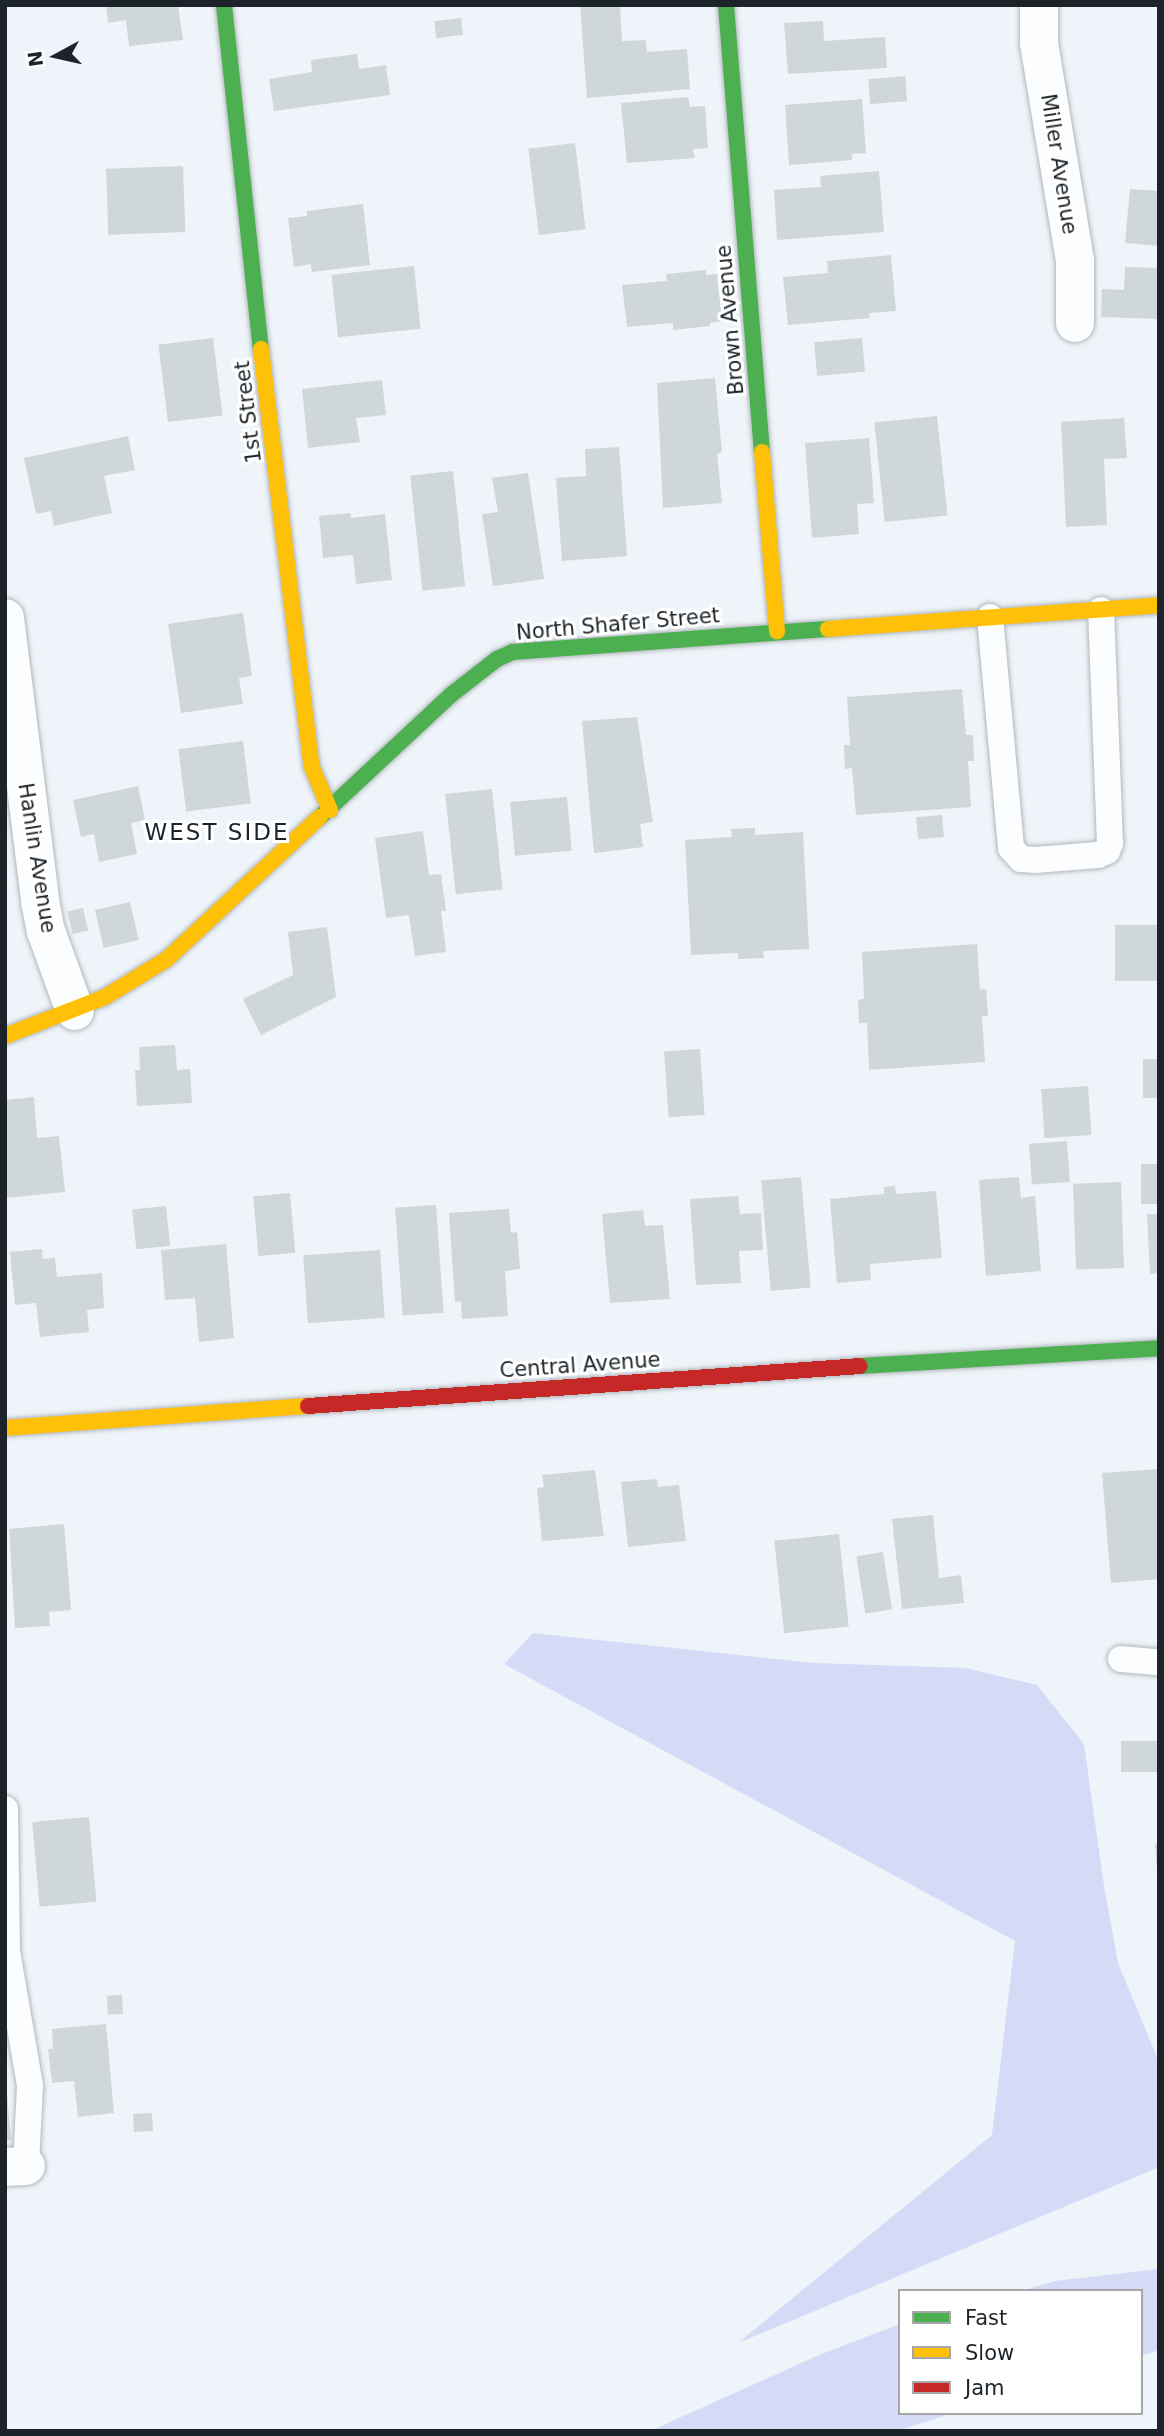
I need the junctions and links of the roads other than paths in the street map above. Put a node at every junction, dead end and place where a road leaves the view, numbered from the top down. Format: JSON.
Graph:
{"nodes":[{"id":1,"x":225,"y":5,"type":"edge"},
{"id":2,"x":726,"y":5,"type":"edge"},
{"id":3,"x":1039,"y":5,"type":"edge"},
{"id":4,"x":1075,"y":323,"type":"dead end"},
{"id":5,"x":1159,"y":605,"type":"edge"},
{"id":6,"x":1101,"y":610,"type":"junction"},
{"id":7,"x":990,"y":617,"type":"junction"},
{"id":8,"x":5,"y":618,"type":"edge"},
{"id":9,"x":777,"y":631,"type":"junction"},
{"id":10,"x":330,"y":810,"type":"junction"},
{"id":11,"x":75,"y":1011,"type":"junction"},
{"id":12,"x":5,"y":1036,"type":"edge"},
{"id":13,"x":1159,"y":1348,"type":"edge"},
{"id":14,"x":5,"y":1428,"type":"edge"},
{"id":15,"x":1121,"y":1659,"type":"dead end"},
{"id":16,"x":1159,"y":1662,"type":"edge"},
{"id":17,"x":5,"y":1809,"type":"edge"},
{"id":18,"x":16,"y":2166,"type":"edge"}],
"edges":[{"from":1,"to":10,"type":"street","name":"1st Street"},
{"from":2,"to":9,"type":"street","name":"Brown Avenue"},
{"from":3,"to":4,"type":"street","name":"Miller Avenue"},
{"from":5,"to":6,"type":"street","name":"North Shafer Street"},
{"from":6,"to":7,"type":"street","name":"North Shafer Street"},
{"from":6,"to":7,"type":"lane"},
{"from":7,"to":9,"type":"street","name":"North Shafer Street"},
{"from":8,"to":11,"type":"street","name":"Hanlin Avenue"},
{"from":9,"to":10,"type":"street","name":"North Shafer Street"},
{"from":10,"to":11,"type":"street","name":"North Shafer Street"},
{"from":11,"to":12,"type":"street","name":"North Shafer Street"},
{"from":13,"to":14,"type":"street","name":"Central Avenue"},
{"from":15,"to":16,"type":"lane"},
{"from":17,"to":18,"type":"lane"}]}
